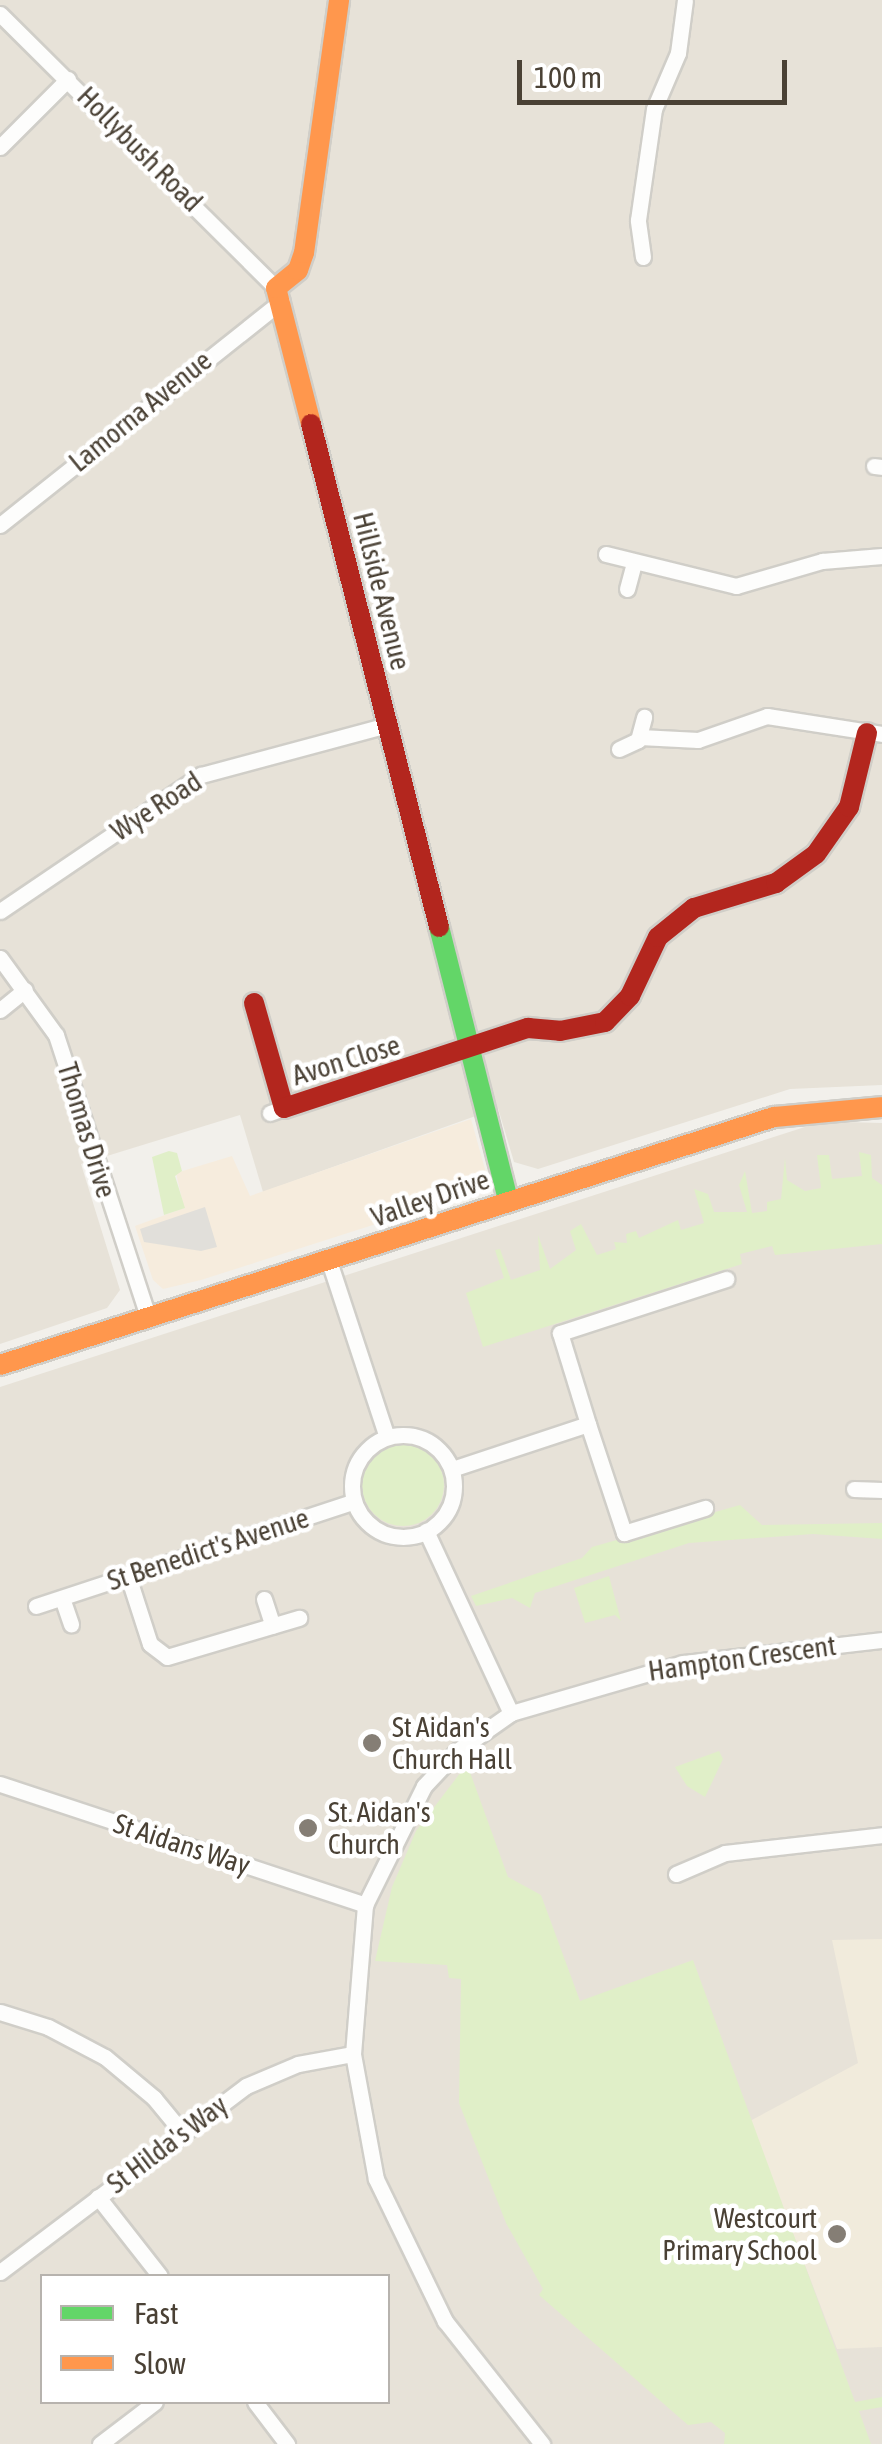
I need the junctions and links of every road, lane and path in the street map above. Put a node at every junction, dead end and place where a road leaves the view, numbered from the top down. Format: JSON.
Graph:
{"nodes":[{"id":1,"x":340,"y":0,"type":"edge"},
{"id":2,"x":685,"y":0,"type":"edge"},
{"id":3,"x":0,"y":14,"type":"edge"},
{"id":4,"x":68,"y":79,"type":"junction"},
{"id":5,"x":0,"y":147,"type":"edge"},
{"id":6,"x":643,"y":257,"type":"dead end"},
{"id":7,"x":279,"y":294,"type":"junction"},
{"id":8,"x":0,"y":525,"type":"edge"},
{"id":9,"x":606,"y":554,"type":"dead end"},
{"id":10,"x":882,"y":556,"type":"edge"},
{"id":11,"x":634,"y":562,"type":"junction"},
{"id":12,"x":627,"y":589,"type":"dead end"},
{"id":13,"x":644,"y":717,"type":"dead end"},
{"id":14,"x":388,"y":726,"type":"junction"},
{"id":15,"x":875,"y":733,"type":"edge"},
{"id":16,"x":640,"y":737,"type":"junction"},
{"id":17,"x":619,"y":749,"type":"dead end"},
{"id":18,"x":0,"y":911,"type":"edge"},
{"id":19,"x":0,"y":958,"type":"edge"},
{"id":20,"x":25,"y":990,"type":"junction"},
{"id":21,"x":254,"y":1003,"type":"dead end"},
{"id":22,"x":0,"y":1010,"type":"edge"},
{"id":23,"x":470,"y":1048,"type":"junction"},
{"id":24,"x":882,"y":1107,"type":"edge"},
{"id":25,"x":508,"y":1200,"type":"junction"},
{"id":26,"x":328,"y":1261,"type":"junction"},
{"id":27,"x":726,"y":1279,"type":"dead end"},
{"id":28,"x":148,"y":1316,"type":"junction"},
{"id":29,"x":0,"y":1364,"type":"edge"},
{"id":30,"x":588,"y":1424,"type":"junction"},
{"id":31,"x":387,"y":1437,"type":"junction"},
{"id":32,"x":452,"y":1469,"type":"junction"},
{"id":33,"x":854,"y":1488,"type":"dead end"},
{"id":34,"x":882,"y":1490,"type":"edge"},
{"id":35,"x":353,"y":1502,"type":"junction"},
{"id":36,"x":706,"y":1508,"type":"dead end"},
{"id":37,"x":426,"y":1531,"type":"junction"},
{"id":38,"x":128,"y":1576,"type":"junction"},
{"id":39,"x":62,"y":1598,"type":"junction"},
{"id":40,"x":264,"y":1599,"type":"dead end"},
{"id":41,"x":36,"y":1606,"type":"dead end"},
{"id":42,"x":299,"y":1618,"type":"dead end"},
{"id":43,"x":71,"y":1624,"type":"dead end"},
{"id":44,"x":273,"y":1626,"type":"junction"},
{"id":45,"x":882,"y":1640,"type":"edge"},
{"id":46,"x":510,"y":1713,"type":"junction"},
{"id":47,"x":0,"y":1784,"type":"edge"},
{"id":48,"x":882,"y":1835,"type":"edge"},
{"id":49,"x":676,"y":1874,"type":"dead end"},
{"id":50,"x":365,"y":1904,"type":"junction"},
{"id":51,"x":0,"y":2012,"type":"edge"},
{"id":52,"x":352,"y":2054,"type":"junction"},
{"id":53,"x":182,"y":2132,"type":"junction"},
{"id":54,"x":98,"y":2197,"type":"junction"},
{"id":55,"x":0,"y":2272,"type":"edge"},
{"id":56,"x":158,"y":2274,"type":"edge"},
{"id":57,"x":152,"y":2404,"type":"edge"},
{"id":58,"x":257,"y":2404,"type":"edge"},
{"id":59,"x":100,"y":2444,"type":"edge"},
{"id":60,"x":287,"y":2444,"type":"edge"},
{"id":61,"x":542,"y":2444,"type":"edge"}],
"edges":[{"from":1,"to":7,"type":"street"},
{"from":2,"to":6,"type":"street"},
{"from":3,"to":4,"type":"street","name":"Hollybush Road"},
{"from":4,"to":5,"type":"street"},
{"from":4,"to":7,"type":"street","name":"Hollybush Road"},
{"from":7,"to":8,"type":"street","name":"Lamorna Avenue"},
{"from":7,"to":14,"type":"street","name":"Hillside Avenue"},
{"from":9,"to":11,"type":"street"},
{"from":10,"to":11,"type":"street"},
{"from":11,"to":12,"type":"street"},
{"from":13,"to":16,"type":"street"},
{"from":14,"to":18,"type":"street","name":"Wye Road"},
{"from":14,"to":23,"type":"street","name":"Hillside Avenue"},
{"from":15,"to":16,"type":"street"},
{"from":15,"to":23,"type":"street","name":"Avon Close"},
{"from":16,"to":17,"type":"street"},
{"from":19,"to":20,"type":"street","name":"Thomas Drive"},
{"from":20,"to":22,"type":"street"},
{"from":20,"to":28,"type":"street","name":"Thomas Drive"},
{"from":21,"to":23,"type":"street","name":"Avon Close"},
{"from":23,"to":25,"type":"street","name":"Hillside Avenue"},
{"from":24,"to":25,"type":"street","name":"Valley Drive"},
{"from":25,"to":26,"type":"street","name":"Valley Drive"},
{"from":26,"to":28,"type":"street","name":"Valley Drive"},
{"from":26,"to":31,"type":"street"},
{"from":27,"to":30,"type":"street"},
{"from":28,"to":29,"type":"street","name":"Valley Drive"},
{"from":30,"to":32,"type":"street"},
{"from":30,"to":36,"type":"street"},
{"from":31,"to":32,"type":"street"},
{"from":31,"to":35,"type":"street"},
{"from":32,"to":37,"type":"street"},
{"from":33,"to":34,"type":"street"},
{"from":35,"to":37,"type":"street"},
{"from":35,"to":38,"type":"street","name":"St Benedict's Avenue"},
{"from":37,"to":46,"type":"street"},
{"from":38,"to":39,"type":"street","name":"St Benedict's Avenue"},
{"from":38,"to":44,"type":"street"},
{"from":39,"to":41,"type":"street","name":"St Benedict's Avenue"},
{"from":39,"to":43,"type":"street"},
{"from":40,"to":44,"type":"street"},
{"from":42,"to":44,"type":"street"},
{"from":45,"to":46,"type":"street","name":"Hampton Crescent"},
{"from":46,"to":50,"type":"street","name":"Hampton Crescent"},
{"from":47,"to":50,"type":"street","name":"St Aidans Way"},
{"from":48,"to":49,"type":"street"},
{"from":50,"to":52,"type":"street"},
{"from":51,"to":53,"type":"street"},
{"from":52,"to":53,"type":"street","name":"St Hilda's Way"},
{"from":52,"to":61,"type":"street"},
{"from":53,"to":54,"type":"street","name":"St Hilda's Way"},
{"from":54,"to":55,"type":"street","name":"St Hilda's Way"},
{"from":54,"to":56,"type":"street"},
{"from":57,"to":59,"type":"street"},
{"from":58,"to":60,"type":"street"}]}
